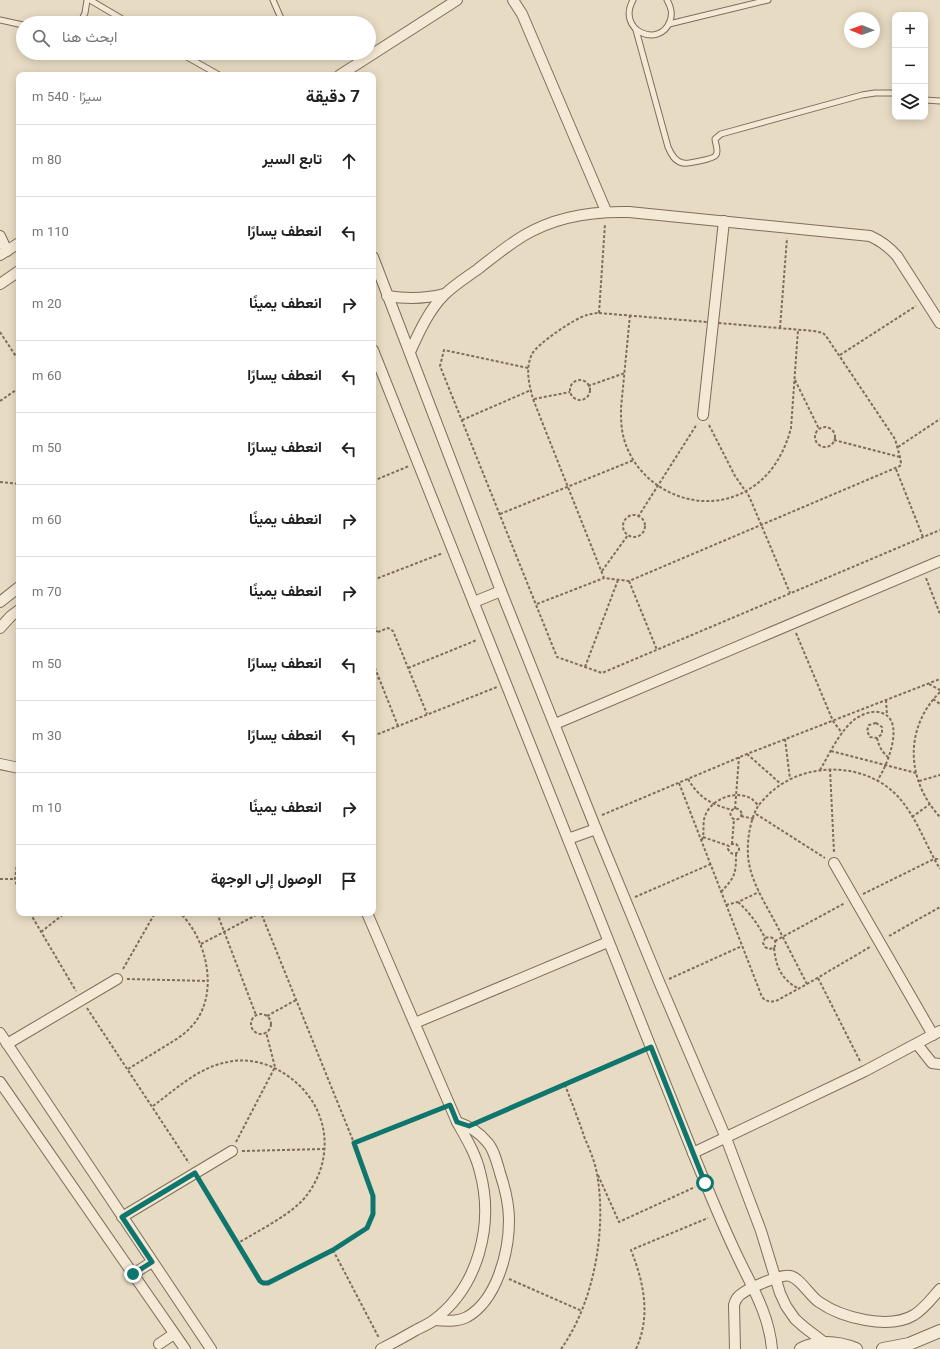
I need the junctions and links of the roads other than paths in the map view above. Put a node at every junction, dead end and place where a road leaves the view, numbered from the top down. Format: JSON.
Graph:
{"nodes":[{"id":1,"x":87,"y":0,"type":"edge"},
{"id":2,"x":90,"y":0,"type":"edge"},
{"id":3,"x":273,"y":0,"type":"edge"},
{"id":4,"x":456,"y":0,"type":"edge"},
{"id":5,"x":513,"y":0,"type":"edge"},
{"id":6,"x":626,"y":0,"type":"edge"},
{"id":7,"x":633,"y":0,"type":"edge"},
{"id":8,"x":667,"y":0,"type":"edge"},
{"id":9,"x":768,"y":0,"type":"edge"},
{"id":10,"x":628,"y":10,"type":"junction"},
{"id":11,"x":84,"y":16,"type":"edge"},
{"id":12,"x":117,"y":16,"type":"edge"},
{"id":13,"x":280,"y":16,"type":"edge"},
{"id":14,"x":0,"y":20,"type":"edge"},
{"id":15,"x":16,"y":23,"type":"edge"},
{"id":16,"x":669,"y":24,"type":"junction"},
{"id":17,"x":636,"y":30,"type":"junction"},
{"id":18,"x":376,"y":52,"type":"edge"},
{"id":19,"x":192,"y":60,"type":"edge"},
{"id":20,"x":363,"y":60,"type":"edge"},
{"id":21,"x":214,"y":72,"type":"edge"},
{"id":22,"x":345,"y":72,"type":"edge"},
{"id":23,"x":892,"y":93,"type":"edge"},
{"id":24,"x":928,"y":100,"type":"edge"},
{"id":25,"x":940,"y":101,"type":"edge"},
{"id":26,"x":606,"y":211,"type":"junction"},
{"id":27,"x":724,"y":221,"type":"junction"},
{"id":28,"x":16,"y":244,"type":"edge"},
{"id":29,"x":2,"y":246,"type":"edge"},
{"id":30,"x":376,"y":265,"type":"edge"},
{"id":31,"x":16,"y":273,"type":"edge"},
{"id":32,"x":0,"y":284,"type":"edge"},
{"id":33,"x":444,"y":294,"type":"junction"},
{"id":34,"x":387,"y":296,"type":"junction"},
{"id":35,"x":940,"y":322,"type":"edge"},
{"id":36,"x":410,"y":352,"type":"junction"},
{"id":37,"x":377,"y":369,"type":"edge"},
{"id":38,"x":703,"y":415,"type":"road end"},
{"id":39,"x":940,"y":561,"type":"edge"},
{"id":40,"x":16,"y":589,"type":"edge"},
{"id":41,"x":501,"y":591,"type":"junction"},
{"id":42,"x":0,"y":602,"type":"edge"},
{"id":43,"x":474,"y":602,"type":"junction"},
{"id":44,"x":16,"y":613,"type":"edge"},
{"id":45,"x":0,"y":626,"type":"edge"},
{"id":46,"x":555,"y":724,"type":"junction"},
{"id":47,"x":0,"y":764,"type":"edge"},
{"id":48,"x":16,"y":767,"type":"edge"},
{"id":49,"x":594,"y":824,"type":"junction"},
{"id":50,"x":568,"y":839,"type":"junction"},
{"id":51,"x":834,"y":864,"type":"road end"},
{"id":52,"x":369,"y":916,"type":"edge"},
{"id":53,"x":608,"y":942,"type":"junction"},
{"id":54,"x":117,"y":979,"type":"road end"},
{"id":55,"x":415,"y":1023,"type":"junction"},
{"id":56,"x":937,"y":1033,"type":"edge"},
{"id":57,"x":2,"y":1037,"type":"edge"},
{"id":58,"x":917,"y":1044,"type":"junction"},
{"id":59,"x":940,"y":1064,"type":"edge"},
{"id":60,"x":0,"y":1082,"type":"edge"},
{"id":61,"x":457,"y":1122,"type":"junction"},
{"id":62,"x":726,"y":1138,"type":"junction"},
{"id":63,"x":232,"y":1151,"type":"road end"},
{"id":64,"x":693,"y":1153,"type":"junction"},
{"id":65,"x":122,"y":1217,"type":"junction"},
{"id":66,"x":152,"y":1262,"type":"junction"},
{"id":67,"x":133,"y":1274,"type":"junction"},
{"id":68,"x":774,"y":1278,"type":"junction"},
{"id":69,"x":753,"y":1288,"type":"junction"},
{"id":70,"x":940,"y":1289,"type":"edge"},
{"id":71,"x":434,"y":1320,"type":"junction"},
{"id":72,"x":940,"y":1331,"type":"edge"},
{"id":73,"x":174,"y":1334,"type":"junction"},
{"id":74,"x":825,"y":1343,"type":"junction"},
{"id":75,"x":159,"y":1344,"type":"dead end"},
{"id":76,"x":383,"y":1348,"type":"edge"},
{"id":77,"x":185,"y":1349,"type":"edge"},
{"id":78,"x":211,"y":1349,"type":"edge"},
{"id":79,"x":735,"y":1349,"type":"edge"},
{"id":80,"x":772,"y":1349,"type":"edge"},
{"id":81,"x":801,"y":1349,"type":"edge"},
{"id":82,"x":856,"y":1349,"type":"edge"},
{"id":83,"x":883,"y":1349,"type":"edge"}],
"edges":[{"from":1,"to":11,"type":"lane"},
{"from":2,"to":12,"type":"lane"},
{"from":3,"to":13,"type":"lane"},
{"from":4,"to":18,"type":"street"},
{"from":5,"to":26,"type":"street"},
{"from":6,"to":10,"type":"lane"},
{"from":7,"to":10,"type":"lane"},
{"from":8,"to":16,"type":"lane"},
{"from":9,"to":16,"type":"lane"},
{"from":10,"to":17,"type":"lane"},
{"from":14,"to":15,"type":"lane"},
{"from":16,"to":17,"type":"lane"},
{"from":17,"to":23,"type":"lane"},
{"from":19,"to":21,"type":"lane"},
{"from":20,"to":22,"type":"street"},
{"from":24,"to":25,"type":"lane"},
{"from":26,"to":27,"type":"street"},
{"from":26,"to":33,"type":"street"},
{"from":27,"to":35,"type":"street"},
{"from":27,"to":38,"type":"street"},
{"from":28,"to":29,"type":"street"},
{"from":30,"to":34,"type":"street"},
{"from":31,"to":32,"type":"street"},
{"from":33,"to":34,"type":"street"},
{"from":33,"to":36,"type":"street"},
{"from":34,"to":36,"type":"street"},
{"from":36,"to":41,"type":"street"},
{"from":37,"to":43,"type":"street"},
{"from":39,"to":46,"type":"street"},
{"from":40,"to":42,"type":"street"},
{"from":41,"to":43,"type":"street"},
{"from":41,"to":46,"type":"street"},
{"from":43,"to":50,"type":"street"},
{"from":44,"to":45,"type":"street"},
{"from":46,"to":49,"type":"street"},
{"from":47,"to":48,"type":"street"},
{"from":49,"to":50,"type":"street"},
{"from":49,"to":62,"type":"street"},
{"from":50,"to":53,"type":"street"},
{"from":51,"to":56,"type":"street"},
{"from":52,"to":55,"type":"street"},
{"from":53,"to":55,"type":"street"},
{"from":53,"to":64,"type":"street"},
{"from":54,"to":57,"type":"street"},
{"from":55,"to":61,"type":"street"},
{"from":56,"to":58,"type":"street"},
{"from":57,"to":65,"type":"street"},
{"from":58,"to":59,"type":"street"},
{"from":58,"to":62,"type":"street"},
{"from":60,"to":67,"type":"street"},
{"from":61,"to":71,"type":"street"},
{"from":61,"to":71,"type":"street"},
{"from":62,"to":64,"type":"street"},
{"from":62,"to":68,"type":"street"},
{"from":63,"to":65,"type":"street"},
{"from":64,"to":69,"type":"street"},
{"from":65,"to":66,"type":"street"},
{"from":66,"to":67,"type":"street"},
{"from":66,"to":78,"type":"street"},
{"from":67,"to":73,"type":"street"},
{"from":68,"to":69,"type":"street"},
{"from":68,"to":70,"type":"street"},
{"from":68,"to":74,"type":"street"},
{"from":69,"to":79,"type":"street"},
{"from":69,"to":80,"type":"street"},
{"from":71,"to":76,"type":"street"},
{"from":72,"to":83,"type":"street"},
{"from":73,"to":75,"type":"street"},
{"from":73,"to":77,"type":"street"},
{"from":74,"to":81,"type":"street"},
{"from":74,"to":82,"type":"street"}]}
